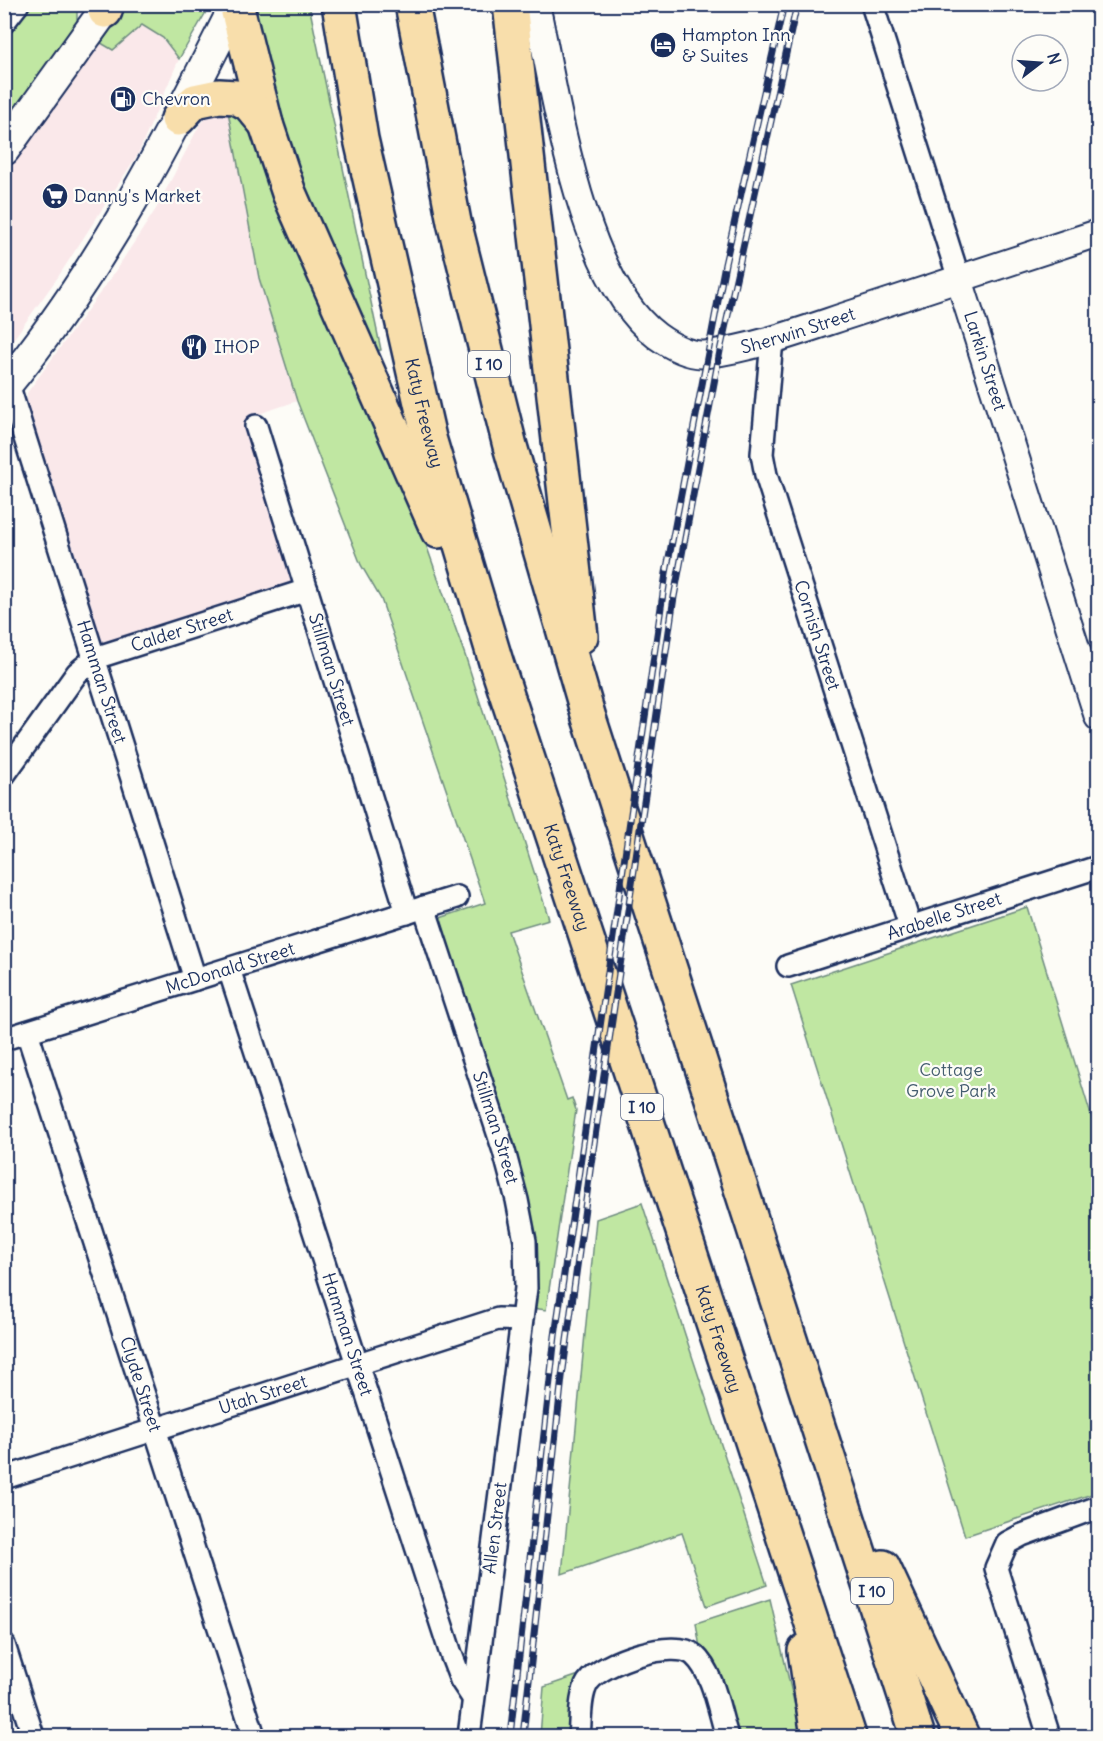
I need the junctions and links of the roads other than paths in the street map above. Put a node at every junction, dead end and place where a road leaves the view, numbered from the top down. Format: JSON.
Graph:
{"nodes":[{"id":1,"x":18,"y":4,"type":"edge"},
{"id":2,"x":339,"y":4,"type":"edge"},
{"id":3,"x":412,"y":4,"type":"edge"},
{"id":4,"x":510,"y":4,"type":"edge"},
{"id":5,"x":536,"y":4,"type":"edge"},
{"id":6,"x":872,"y":4,"type":"edge"},
{"id":7,"x":236,"y":5,"type":"edge"},
{"id":8,"x":104,"y":6,"type":"edge"},
{"id":9,"x":4,"y":22,"type":"edge"},
{"id":10,"x":178,"y":119,"type":"junction"},
{"id":11,"x":266,"y":124,"type":"junction"},
{"id":12,"x":4,"y":150,"type":"edge"},
{"id":13,"x":1098,"y":233,"type":"edge"},
{"id":14,"x":959,"y":279,"type":"junction"},
{"id":15,"x":772,"y":340,"type":"junction"},
{"id":16,"x":6,"y":386,"type":"edge"},
{"id":17,"x":256,"y":426,"type":"dead end"},
{"id":18,"x":307,"y":590,"type":"junction"},
{"id":19,"x":95,"y":658,"type":"junction"},
{"id":20,"x":496,"y":662,"type":"junction"},
{"id":21,"x":1098,"y":717,"type":"edge"},
{"id":22,"x":589,"y":718,"type":"junction"},
{"id":23,"x":4,"y":775,"type":"edge"},
{"id":24,"x":1098,"y":867,"type":"edge"},
{"id":25,"x":457,"y":897,"type":"dead end"},
{"id":26,"x":415,"y":910,"type":"junction"},
{"id":27,"x":910,"y":926,"type":"junction"},
{"id":28,"x":788,"y":966,"type":"dead end"},
{"id":29,"x":229,"y":969,"type":"junction"},
{"id":30,"x":195,"y":979,"type":"junction"},
{"id":31,"x":27,"y":1032,"type":"junction"},
{"id":32,"x":4,"y":1039,"type":"edge"},
{"id":33,"x":521,"y":1320,"type":"junction"},
{"id":34,"x":356,"y":1364,"type":"junction"},
{"id":35,"x":156,"y":1429,"type":"junction"},
{"id":36,"x":826,"y":1446,"type":"junction"},
{"id":37,"x":4,"y":1478,"type":"edge"},
{"id":38,"x":1098,"y":1508,"type":"edge"},
{"id":39,"x":789,"y":1552,"type":"junction"},
{"id":40,"x":4,"y":1645,"type":"edge"},
{"id":41,"x":474,"y":1698,"type":"junction"},
{"id":42,"x":33,"y":1737,"type":"edge"},
{"id":43,"x":254,"y":1737,"type":"edge"},
{"id":44,"x":469,"y":1737,"type":"edge"},
{"id":45,"x":579,"y":1737,"type":"edge"},
{"id":46,"x":727,"y":1737,"type":"edge"},
{"id":47,"x":818,"y":1737,"type":"edge"},
{"id":48,"x":849,"y":1737,"type":"edge"},
{"id":49,"x":918,"y":1737,"type":"edge"},
{"id":50,"x":962,"y":1737,"type":"edge"},
{"id":51,"x":1049,"y":1737,"type":"edge"}],
"edges":[{"from":1,"to":9,"type":"street"},
{"from":2,"to":20,"type":"highway","name":"Katy Freeway","number":"I 10"},
{"from":3,"to":22,"type":"highway","number":"I 10"},
{"from":4,"to":22,"type":"highway"},
{"from":5,"to":15,"type":"street","name":"Sherwin Street"},
{"from":6,"to":14,"type":"street","name":"Larkin Street"},
{"from":7,"to":10,"type":"main road"},
{"from":7,"to":11,"type":"highway"},
{"from":8,"to":12,"type":"main road"},
{"from":10,"to":11,"type":"highway"},
{"from":10,"to":16,"type":"main road"},
{"from":11,"to":20,"type":"highway"},
{"from":13,"to":14,"type":"street","name":"Sherwin Street"},
{"from":14,"to":15,"type":"street","name":"Sherwin Street"},
{"from":14,"to":21,"type":"street","name":"Larkin Street"},
{"from":15,"to":27,"type":"street","name":"Cornish Street"},
{"from":16,"to":19,"type":"street","name":"Hamman Street"},
{"from":17,"to":18,"type":"street","name":"Stillman Street"},
{"from":18,"to":19,"type":"street","name":"Calder Street"},
{"from":18,"to":26,"type":"street","name":"Stillman Street"},
{"from":19,"to":23,"type":"street","name":"Calder Street"},
{"from":19,"to":30,"type":"street","name":"Hamman Street"},
{"from":20,"to":39,"type":"highway","name":"Katy Freeway","number":"I 10"},
{"from":22,"to":36,"type":"highway","number":"I 10"},
{"from":24,"to":27,"type":"street","name":"Arabelle Street"},
{"from":25,"to":26,"type":"street","name":"McDonald Street"},
{"from":26,"to":29,"type":"street","name":"McDonald Street"},
{"from":26,"to":33,"type":"street","name":"Stillman Street"},
{"from":27,"to":28,"type":"street","name":"Arabelle Street"},
{"from":29,"to":30,"type":"street","name":"McDonald Street"},
{"from":29,"to":34,"type":"street","name":"Hamman Street"},
{"from":30,"to":31,"type":"street","name":"McDonald Street"},
{"from":31,"to":32,"type":"street","name":"McDonald Street"},
{"from":31,"to":35,"type":"street","name":"Clyde Street"},
{"from":33,"to":34,"type":"street","name":"Utah Street"},
{"from":33,"to":41,"type":"street","name":"Allen Street"},
{"from":34,"to":35,"type":"street","name":"Utah Street"},
{"from":34,"to":41,"type":"street","name":"Hamman Street"},
{"from":35,"to":37,"type":"street","name":"Utah Street"},
{"from":35,"to":43,"type":"street","name":"Clyde Street"},
{"from":36,"to":49,"type":"highway","number":"I 10"},
{"from":36,"to":50,"type":"highway"},
{"from":38,"to":51,"type":"street"},
{"from":39,"to":47,"type":"highway"},
{"from":39,"to":48,"type":"highway","name":"Katy Freeway","number":"I 10"},
{"from":40,"to":42,"type":"street"},
{"from":41,"to":44,"type":"street","name":"Allen Street"},
{"from":45,"to":46,"type":"street"}]}
